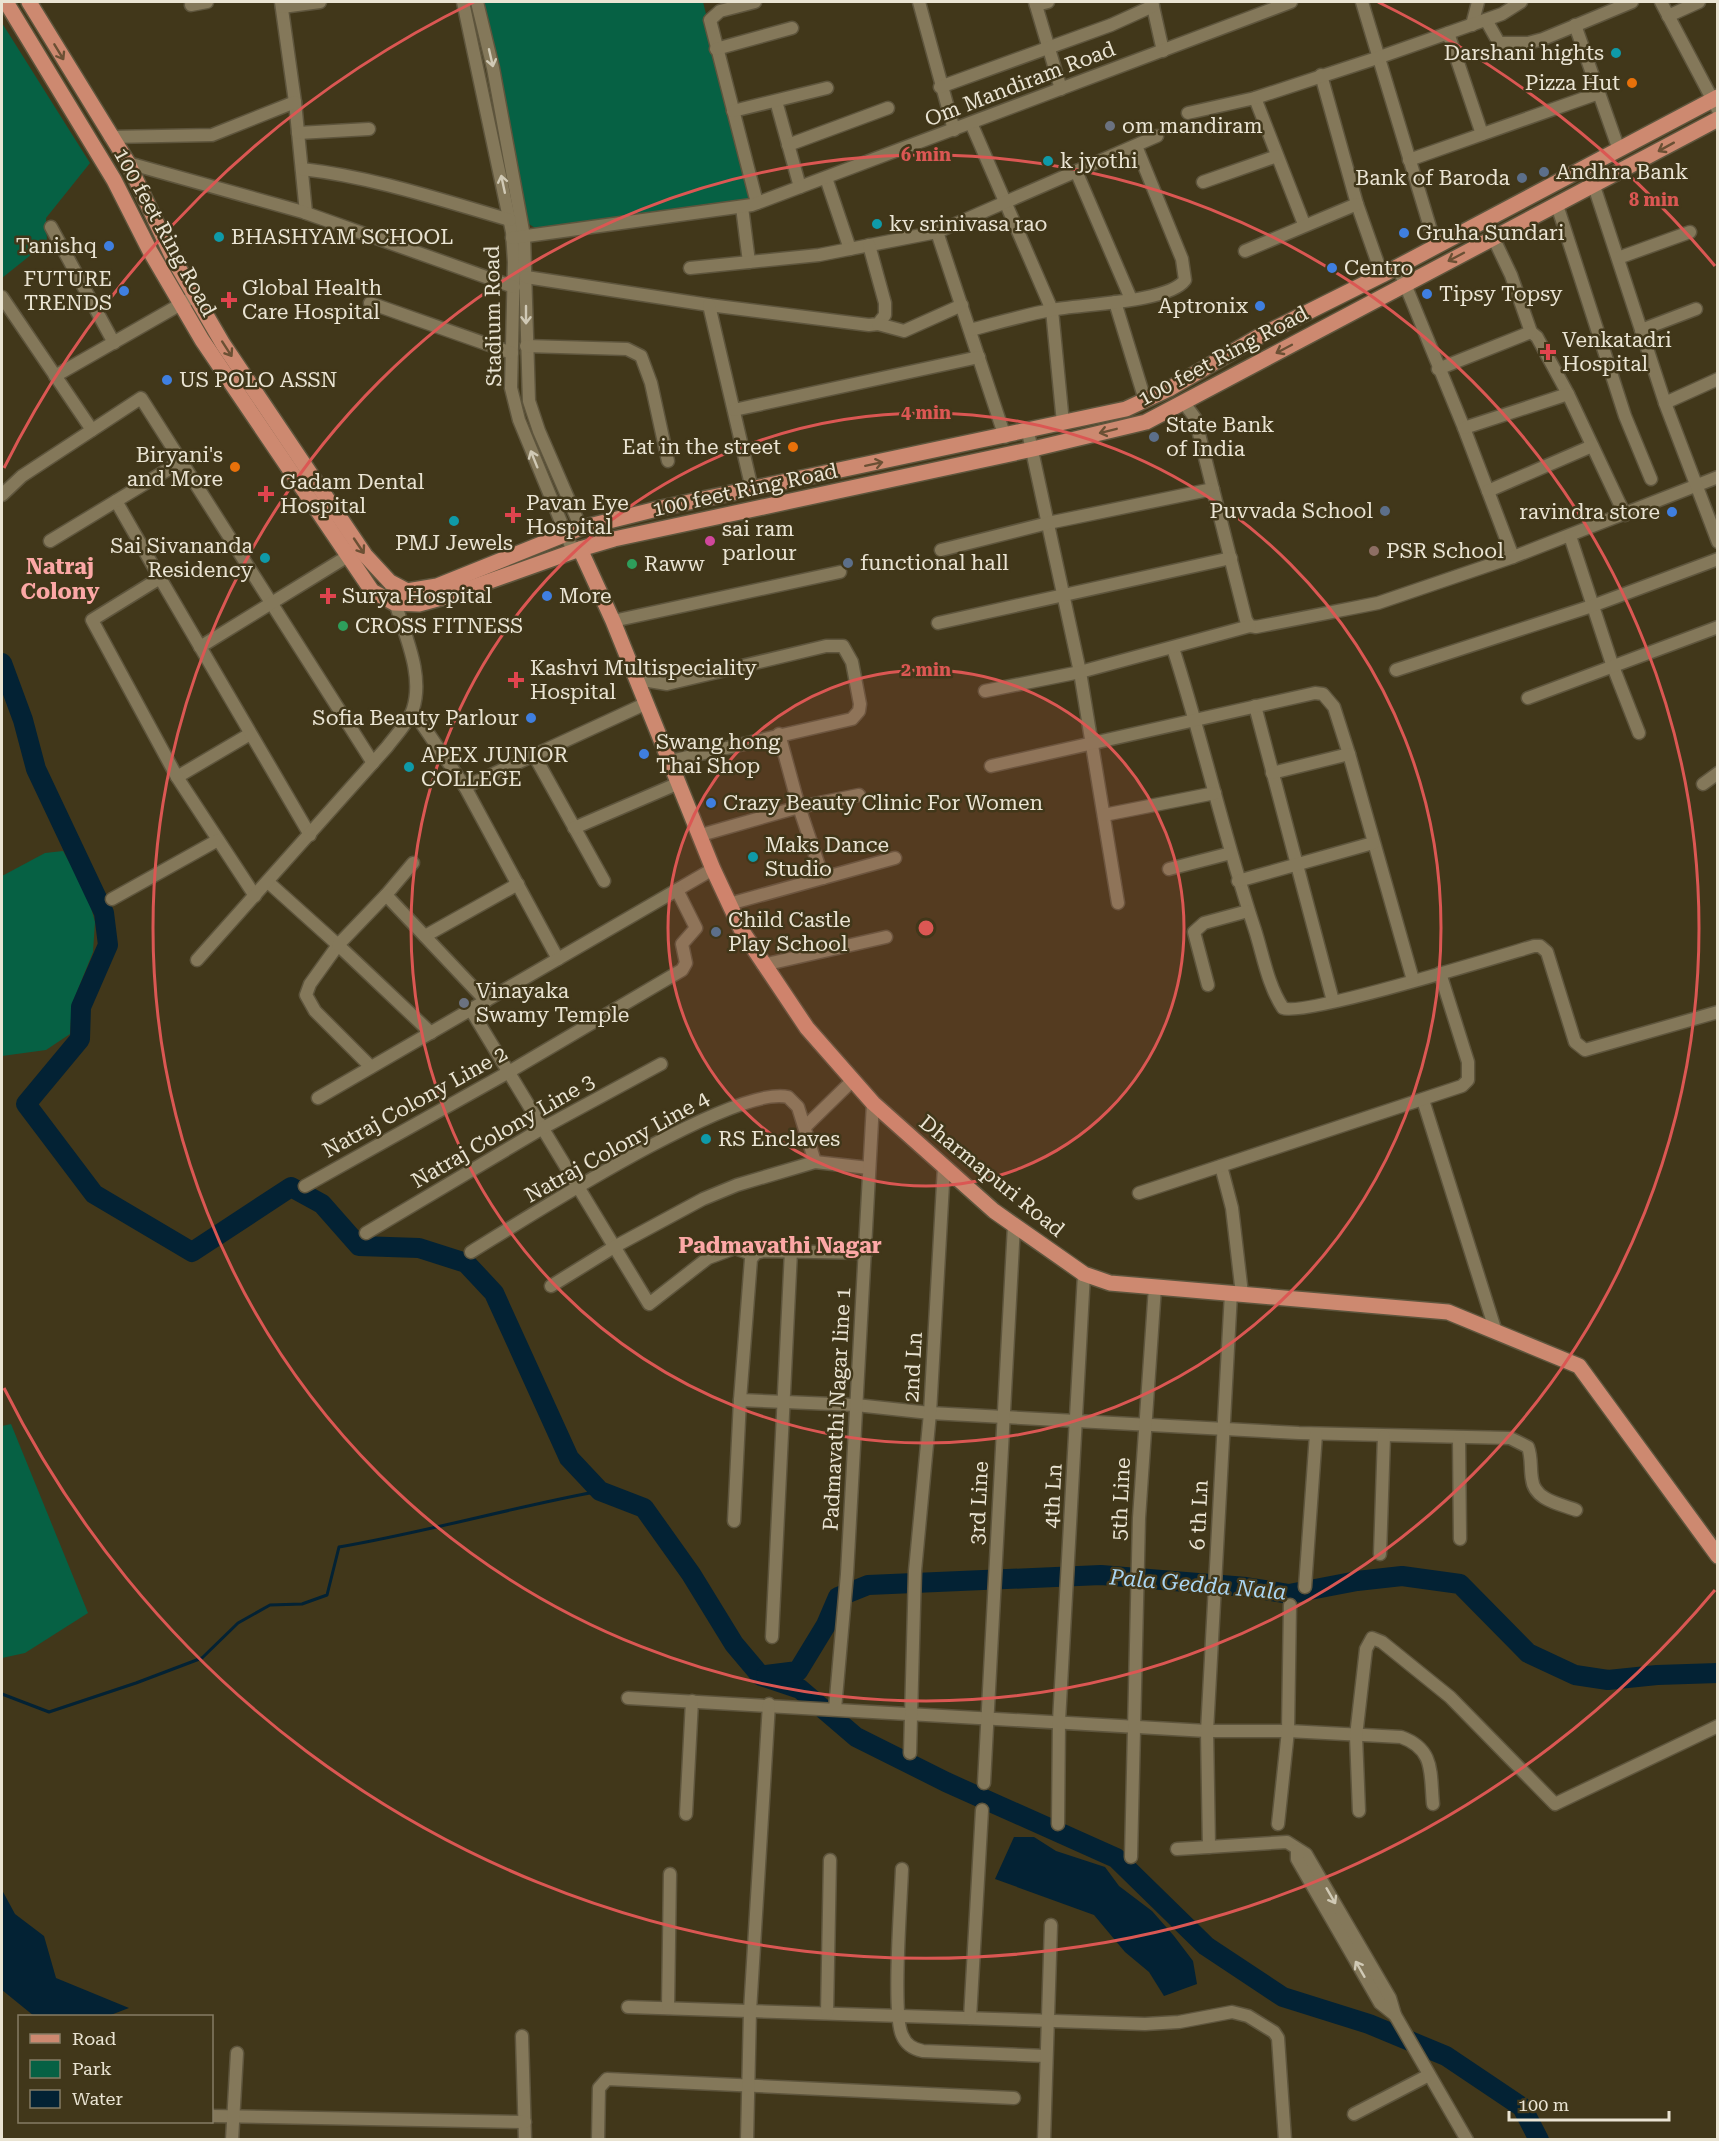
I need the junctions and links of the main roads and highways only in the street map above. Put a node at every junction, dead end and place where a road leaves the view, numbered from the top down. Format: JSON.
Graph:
{"nodes":[{"id":1,"x":6,"y":2,"type":"edge"},
{"id":2,"x":28,"y":2,"type":"edge"},
{"id":3,"x":1716,"y":103,"type":"edge"},
{"id":4,"x":1718,"y":119,"type":"edge"},
{"id":5,"x":581,"y":528,"type":"junction"},
{"id":6,"x":581,"y":549,"type":"junction"},
{"id":7,"x":1718,"y":1556,"type":"edge"}],
"edges":[{"from":1,"to":6,"type":"main road","name":"100 feet Ring Road"},
{"from":2,"to":5,"type":"main road","name":"100 feet Ring Road","one_way":true},
{"from":5,"to":3,"type":"main road","name":"100 feet Ring Road","one_way":true},
{"from":4,"to":6,"type":"main road","name":"100 feet Ring Road","one_way":true},
{"from":5,"to":6,"type":"main road","name":"Dharmapuri Road"},
{"from":6,"to":7,"type":"main road","name":"Dharmapuri Road"}]}
